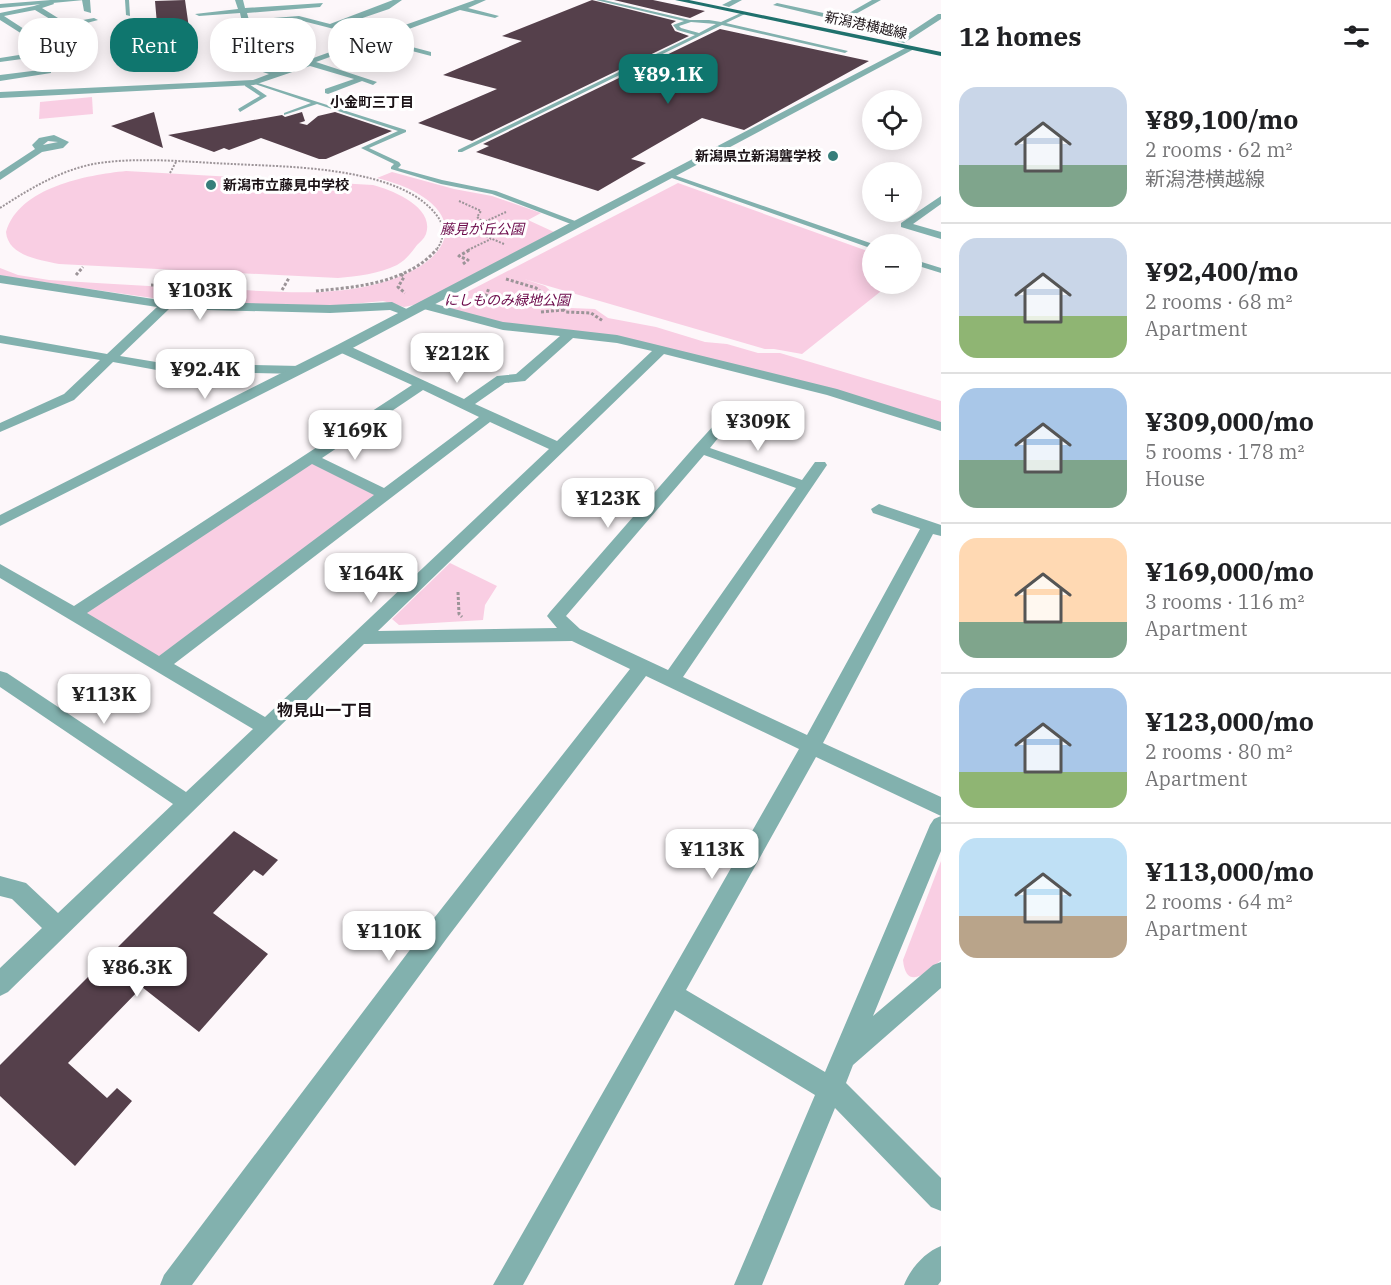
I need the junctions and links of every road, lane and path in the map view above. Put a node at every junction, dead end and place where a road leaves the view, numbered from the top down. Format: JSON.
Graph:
{"nodes":[{"id":1,"x":80,"y":0,"type":"edge"},
{"id":2,"x":86,"y":0,"type":"edge"},
{"id":3,"x":127,"y":0,"type":"edge"},
{"id":4,"x":239,"y":0,"type":"edge"},
{"id":5,"x":398,"y":0,"type":"edge"},
{"id":6,"x":447,"y":0,"type":"edge"},
{"id":7,"x":482,"y":0,"type":"edge"},
{"id":8,"x":598,"y":0,"type":"edge"},
{"id":9,"x":679,"y":0,"type":"edge"},
{"id":10,"x":700,"y":0,"type":"edge"},
{"id":11,"x":738,"y":0,"type":"edge"},
{"id":12,"x":788,"y":0,"type":"edge"},
{"id":13,"x":877,"y":0,"type":"edge"},
{"id":14,"x":14,"y":2,"type":"edge"},
{"id":15,"x":51,"y":2,"type":"junction"},
{"id":16,"x":320,"y":5,"type":"dead end"},
{"id":17,"x":726,"y":5,"type":"junction"},
{"id":18,"x":777,"y":5,"type":"junction"},
{"id":19,"x":0,"y":6,"type":"edge"},
{"id":20,"x":464,"y":6,"type":"junction"},
{"id":21,"x":36,"y":8,"type":"junction"},
{"id":22,"x":88,"y":11,"type":"dead end"},
{"id":23,"x":243,"y":11,"type":"junction"},
{"id":24,"x":369,"y":13,"type":"junction"},
{"id":25,"x":743,"y":13,"type":"junction"},
{"id":26,"x":762,"y":13,"type":"junction"},
{"id":27,"x":199,"y":14,"type":"dead end"},
{"id":28,"x":128,"y":15,"type":"dead end"},
{"id":29,"x":0,"y":16,"type":"edge"},
{"id":30,"x":381,"y":16,"type":"dead end"},
{"id":31,"x":495,"y":16,"type":"dead end"},
{"id":32,"x":941,"y":16,"type":"edge"},
{"id":33,"x":52,"y":18,"type":"edge"},
{"id":34,"x":245,"y":18,"type":"edge"},
{"id":35,"x":354,"y":18,"type":"edge"},
{"id":36,"x":843,"y":19,"type":"junction"},
{"id":37,"x":691,"y":21,"type":"junction"},
{"id":38,"x":721,"y":23,"type":"junction"},
{"id":39,"x":415,"y":24,"type":"edge"},
{"id":40,"x":829,"y":26,"type":"junction"},
{"id":41,"x":18,"y":28,"type":"edge"},
{"id":42,"x":698,"y":34,"type":"junction"},
{"id":43,"x":901,"y":41,"type":"junction"},
{"id":44,"x":912,"y":48,"type":"junction"},
{"id":45,"x":414,"y":50,"type":"edge"},
{"id":46,"x":941,"y":50,"type":"edge"},
{"id":47,"x":845,"y":51,"type":"dead end"},
{"id":48,"x":428,"y":54,"type":"dead end"},
{"id":49,"x":941,"y":54,"type":"edge"},
{"id":50,"x":18,"y":57,"type":"edge"},
{"id":51,"x":0,"y":60,"type":"edge"},
{"id":52,"x":316,"y":65,"type":"edge"},
{"id":53,"x":41,"y":72,"type":"edge"},
{"id":54,"x":271,"y":72,"type":"edge"},
{"id":55,"x":284,"y":72,"type":"edge"},
{"id":56,"x":278,"y":74,"type":"junction"},
{"id":57,"x":0,"y":78,"type":"edge"},
{"id":58,"x":361,"y":79,"type":"junction"},
{"id":59,"x":254,"y":82,"type":"junction"},
{"id":60,"x":373,"y":82,"type":"dead end"},
{"id":61,"x":0,"y":83,"type":"edge"},
{"id":62,"x":244,"y":83,"type":"junction"},
{"id":63,"x":328,"y":91,"type":"dead end"},
{"id":64,"x":15,"y":94,"type":"junction"},
{"id":65,"x":0,"y":95,"type":"edge"},
{"id":66,"x":315,"y":103,"type":"junction"},
{"id":67,"x":240,"y":110,"type":"dead end"},
{"id":68,"x":286,"y":114,"type":"dead end"},
{"id":69,"x":39,"y":150,"type":"dead end"},
{"id":70,"x":460,"y":151,"type":"dead end"},
{"id":71,"x":176,"y":162,"type":"junction"},
{"id":72,"x":170,"y":173,"type":"dead end"},
{"id":73,"x":671,"y":176,"type":"junction"},
{"id":74,"x":0,"y":177,"type":"edge"},
{"id":75,"x":941,"y":199,"type":"edge"},
{"id":76,"x":0,"y":208,"type":"edge"},
{"id":77,"x":506,"y":211,"type":"dead end"},
{"id":78,"x":579,"y":224,"type":"junction"},
{"id":79,"x":941,"y":236,"type":"edge"},
{"id":80,"x":491,"y":239,"type":"junction"},
{"id":81,"x":862,"y":243,"type":"edge"},
{"id":82,"x":507,"y":246,"type":"dead end"},
{"id":83,"x":922,"y":265,"type":"edge"},
{"id":84,"x":461,"y":266,"type":"dead end"},
{"id":85,"x":941,"y":272,"type":"edge"},
{"id":86,"x":401,"y":274,"type":"junction"},
{"id":87,"x":289,"y":278,"type":"dead end"},
{"id":88,"x":0,"y":279,"type":"edge"},
{"id":89,"x":141,"y":284,"type":"dead end"},
{"id":90,"x":489,"y":285,"type":"dead end"},
{"id":91,"x":256,"y":289,"type":"dead end"},
{"id":92,"x":274,"y":290,"type":"dead end"},
{"id":93,"x":282,"y":290,"type":"junction"},
{"id":94,"x":290,"y":290,"type":"dead end"},
{"id":95,"x":311,"y":291,"type":"dead end"},
{"id":96,"x":418,"y":302,"type":"junction"},
{"id":97,"x":166,"y":305,"type":"junction"},
{"id":98,"x":481,"y":307,"type":"dead end"},
{"id":99,"x":408,"y":313,"type":"junction"},
{"id":100,"x":571,"y":333,"type":"junction"},
{"id":101,"x":1,"y":340,"type":"edge"},
{"id":102,"x":342,"y":348,"type":"junction"},
{"id":103,"x":661,"y":350,"type":"junction"},
{"id":104,"x":112,"y":358,"type":"junction"},
{"id":105,"x":300,"y":370,"type":"junction"},
{"id":106,"x":422,"y":385,"type":"junction"},
{"id":107,"x":465,"y":405,"type":"junction"},
{"id":108,"x":489,"y":416,"type":"junction"},
{"id":109,"x":720,"y":426,"type":"dead end"},
{"id":110,"x":941,"y":427,"type":"edge"},
{"id":111,"x":0,"y":428,"type":"edge"},
{"id":112,"x":559,"y":448,"type":"junction"},
{"id":113,"x":700,"y":449,"type":"junction"},
{"id":114,"x":310,"y":458,"type":"junction"},
{"id":115,"x":820,"y":465,"type":"dead end"},
{"id":116,"x":804,"y":486,"type":"junction"},
{"id":117,"x":385,"y":494,"type":"junction"},
{"id":118,"x":879,"y":509,"type":"dead end"},
{"id":119,"x":0,"y":521,"type":"edge"},
{"id":120,"x":935,"y":529,"type":"edge"},
{"id":121,"x":0,"y":570,"type":"edge"},
{"id":122,"x":458,"y":592,"type":"dead end"},
{"id":123,"x":75,"y":613,"type":"junction"},
{"id":124,"x":574,"y":634,"type":"junction"},
{"id":125,"x":480,"y":635,"type":"junction"},
{"id":126,"x":360,"y":638,"type":"junction"},
{"id":127,"x":161,"y":664,"type":"junction"},
{"id":128,"x":642,"y":667,"type":"junction"},
{"id":129,"x":0,"y":678,"type":"edge"},
{"id":130,"x":671,"y":680,"type":"junction"},
{"id":131,"x":267,"y":728,"type":"junction"},
{"id":132,"x":812,"y":746,"type":"junction"},
{"id":133,"x":188,"y":803,"type":"junction"},
{"id":134,"x":941,"y":807,"type":"edge"},
{"id":135,"x":941,"y":825,"type":"edge"},
{"id":136,"x":0,"y":886,"type":"edge"},
{"id":137,"x":57,"y":928,"type":"junction"},
{"id":138,"x":941,"y":973,"type":"edge"},
{"id":139,"x":0,"y":984,"type":"edge"},
{"id":140,"x":671,"y":994,"type":"junction"},
{"id":141,"x":844,"y":1058,"type":"junction"},
{"id":142,"x":831,"y":1089,"type":"junction"},
{"id":143,"x":941,"y":1197,"type":"edge"},
{"id":144,"x":941,"y":1260,"type":"edge"},
{"id":145,"x":174,"y":1285,"type":"edge"},
{"id":146,"x":507,"y":1285,"type":"edge"},
{"id":147,"x":748,"y":1285,"type":"edge"},
{"id":148,"x":918,"y":1285,"type":"edge"}],
"edges":[{"from":1,"to":15,"type":"street"},
{"from":2,"to":22,"type":"street"},
{"from":3,"to":28,"type":"lane"},
{"from":4,"to":23,"type":"street"},
{"from":5,"to":24,"type":"street"},
{"from":6,"to":20,"type":"street"},
{"from":7,"to":20,"type":"street"},
{"from":8,"to":37,"type":"lane"},
{"from":9,"to":25,"type":"main road","name":"新潟港横越線"},
{"from":10,"to":17,"type":"main road","name":"新潟港横越線"},
{"from":11,"to":17,"type":"street"},
{"from":12,"to":18,"type":"street"},
{"from":13,"to":36,"type":"street"},
{"from":14,"to":15,"type":"street"},
{"from":14,"to":19,"type":"street"},
{"from":15,"to":21,"type":"street"},
{"from":16,"to":23,"type":"street"},
{"from":17,"to":26,"type":"main road","name":"新潟港横越線"},
{"from":18,"to":26,"type":"street"},
{"from":18,"to":36,"type":"street"},
{"from":20,"to":31,"type":"street"},
{"from":20,"to":39,"type":"street"},
{"from":21,"to":29,"type":"street"},
{"from":21,"to":33,"type":"street"},
{"from":23,"to":27,"type":"street"},
{"from":23,"to":34,"type":"street"},
{"from":24,"to":30,"type":"street"},
{"from":24,"to":35,"type":"street"},
{"from":25,"to":38,"type":"lane"},
{"from":25,"to":44,"type":"main road","name":"新潟港横越線"},
{"from":26,"to":40,"type":"main road","name":"新潟港横越線"},
{"from":29,"to":41,"type":"street"},
{"from":32,"to":43,"type":"street"},
{"from":36,"to":40,"type":"street"},
{"from":37,"to":38,"type":"lane"},
{"from":37,"to":42,"type":"lane"},
{"from":38,"to":42,"type":"lane"},
{"from":38,"to":47,"type":"lane"},
{"from":40,"to":43,"type":"main road","name":"新潟港横越線"},
{"from":42,"to":70,"type":"lane"},
{"from":43,"to":46,"type":"main road","name":"新潟港横越線"},
{"from":44,"to":49,"type":"main road","name":"新潟港横越線"},
{"from":44,"to":73,"type":"street"},
{"from":45,"to":48,"type":"street"},
{"from":50,"to":51,"type":"street"},
{"from":52,"to":58,"type":"street"},
{"from":53,"to":57,"type":"street"},
{"from":54,"to":56,"type":"street"},
{"from":55,"to":56,"type":"street"},
{"from":56,"to":59,"type":"street"},
{"from":58,"to":60,"type":"street"},
{"from":58,"to":63,"type":"street"},
{"from":59,"to":62,"type":"street"},
{"from":59,"to":66,"type":"lane"},
{"from":61,"to":64,"type":"street"},
{"from":62,"to":64,"type":"street"},
{"from":62,"to":67,"type":"lane"},
{"from":64,"to":65,"type":"street"},
{"from":66,"to":68,"type":"lane"},
{"from":66,"to":78,"type":"lane"},
{"from":69,"to":74,"type":"street"},
{"from":71,"to":72,"type":"path"},
{"from":71,"to":76,"type":"path"},
{"from":71,"to":86,"type":"path"},
{"from":73,"to":78,"type":"street"},
{"from":73,"to":81,"type":"lane"},
{"from":75,"to":79,"type":"street"},
{"from":77,"to":80,"type":"path"},
{"from":78,"to":96,"type":"street"},
{"from":80,"to":82,"type":"path"},
{"from":80,"to":84,"type":"path"},
{"from":83,"to":85,"type":"lane"},
{"from":86,"to":95,"type":"path"},
{"from":86,"to":96,"type":"path"},
{"from":87,"to":93,"type":"path"},
{"from":88,"to":97,"type":"street"},
{"from":89,"to":91,"type":"path"},
{"from":90,"to":98,"type":"path"},
{"from":92,"to":93,"type":"path"},
{"from":93,"to":94,"type":"path"},
{"from":96,"to":99,"type":"street"},
{"from":96,"to":100,"type":"street"},
{"from":97,"to":99,"type":"street"},
{"from":97,"to":104,"type":"street"},
{"from":99,"to":102,"type":"street"},
{"from":100,"to":103,"type":"street"},
{"from":100,"to":107,"type":"street"},
{"from":101,"to":104,"type":"street"},
{"from":102,"to":105,"type":"street"},
{"from":102,"to":106,"type":"street"},
{"from":103,"to":110,"type":"street"},
{"from":103,"to":112,"type":"street"},
{"from":104,"to":105,"type":"street"},
{"from":104,"to":111,"type":"street"},
{"from":105,"to":119,"type":"street"},
{"from":106,"to":107,"type":"street"},
{"from":106,"to":114,"type":"street"},
{"from":107,"to":108,"type":"street"},
{"from":108,"to":112,"type":"street"},
{"from":108,"to":117,"type":"street"},
{"from":109,"to":113,"type":"street"},
{"from":112,"to":126,"type":"street"},
{"from":113,"to":116,"type":"street"},
{"from":113,"to":124,"type":"street"},
{"from":114,"to":117,"type":"street"},
{"from":114,"to":123,"type":"street"},
{"from":115,"to":116,"type":"street"},
{"from":116,"to":130,"type":"street"},
{"from":117,"to":127,"type":"street"},
{"from":118,"to":120,"type":"street"},
{"from":120,"to":132,"type":"street"},
{"from":121,"to":123,"type":"street"},
{"from":122,"to":125,"type":"path"},
{"from":123,"to":127,"type":"street"},
{"from":124,"to":125,"type":"street"},
{"from":124,"to":128,"type":"street"},
{"from":125,"to":126,"type":"street"},
{"from":126,"to":131,"type":"street"},
{"from":127,"to":131,"type":"street"},
{"from":128,"to":130,"type":"street"},
{"from":128,"to":145,"type":"street"},
{"from":129,"to":133,"type":"street"},
{"from":130,"to":132,"type":"street"},
{"from":131,"to":133,"type":"street"},
{"from":132,"to":134,"type":"street"},
{"from":132,"to":140,"type":"street"},
{"from":133,"to":137,"type":"street"},
{"from":135,"to":141,"type":"street"},
{"from":136,"to":137,"type":"street"},
{"from":137,"to":139,"type":"street"},
{"from":138,"to":141,"type":"street"},
{"from":140,"to":142,"type":"street"},
{"from":140,"to":146,"type":"street"},
{"from":141,"to":142,"type":"street"},
{"from":142,"to":143,"type":"street"},
{"from":142,"to":147,"type":"street"},
{"from":144,"to":148,"type":"street"}]}
